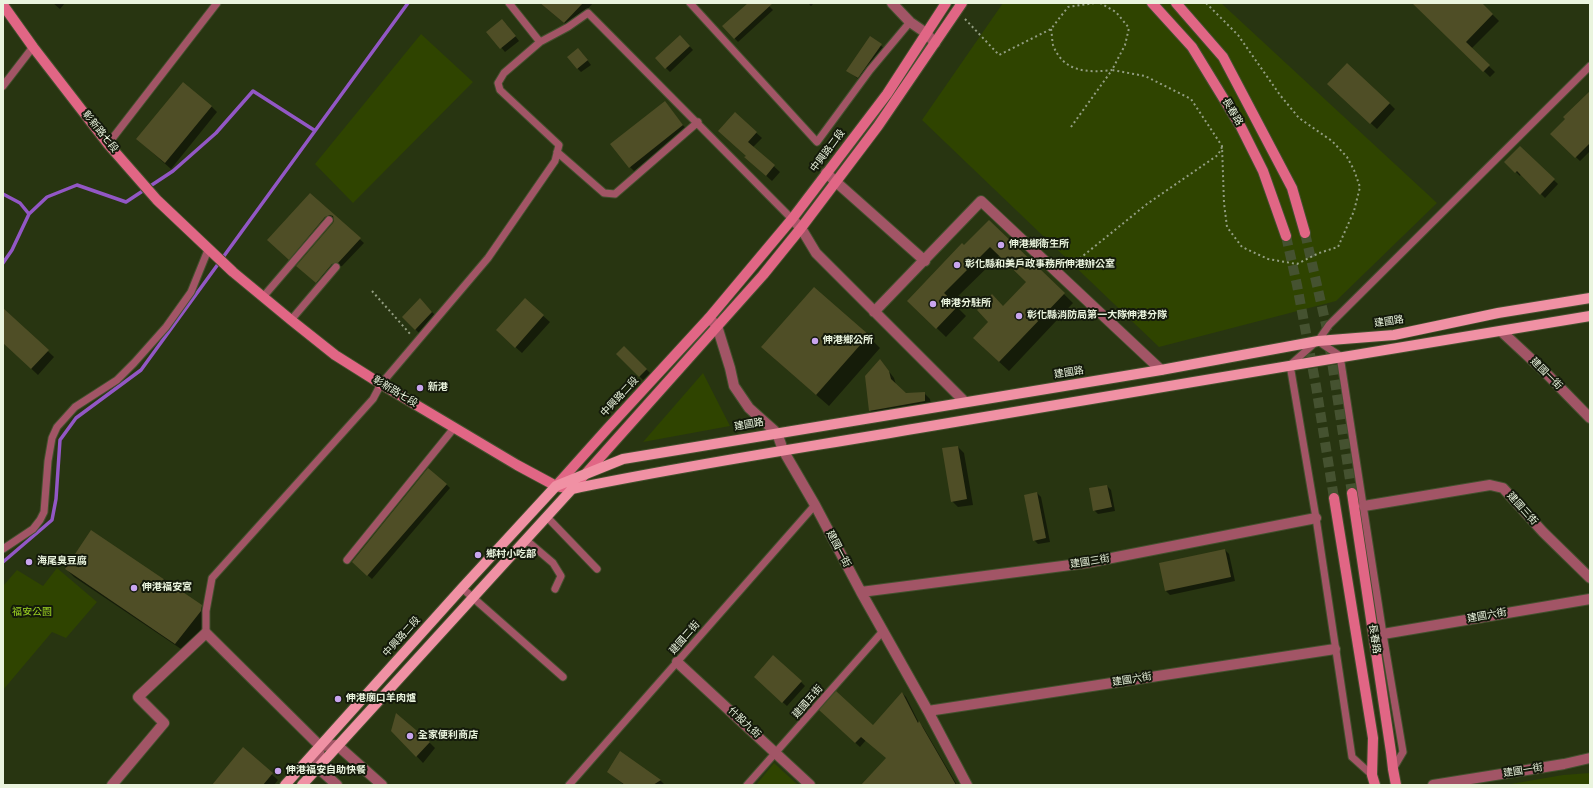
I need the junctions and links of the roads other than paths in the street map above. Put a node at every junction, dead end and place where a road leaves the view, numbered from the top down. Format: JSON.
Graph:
{"nodes":[{"id":1,"x":217,"y":3,"type":"edge"},
{"id":2,"x":509,"y":3,"type":"edge"},
{"id":3,"x":690,"y":3,"type":"edge"},
{"id":4,"x":892,"y":3,"type":"edge"},
{"id":5,"x":946,"y":3,"type":"edge"},
{"id":6,"x":1152,"y":3,"type":"edge"},
{"id":7,"x":1176,"y":3,"type":"edge"},
{"id":8,"x":3,"y":5,"type":"edge"},
{"id":9,"x":960,"y":7,"type":"edge"},
{"id":10,"x":910,"y":22,"type":"junction"},
{"id":11,"x":926,"y":33,"type":"junction"},
{"id":12,"x":540,"y":42,"type":"junction"},
{"id":13,"x":935,"y":43,"type":"junction"},
{"id":14,"x":33,"y":47,"type":"junction"},
{"id":15,"x":1590,"y":66,"type":"edge"},
{"id":16,"x":3,"y":86,"type":"edge"},
{"id":17,"x":698,"y":122,"type":"junction"},
{"id":18,"x":108,"y":144,"type":"junction"},
{"id":19,"x":557,"y":152,"type":"junction"},
{"id":20,"x":826,"y":173,"type":"junction"},
{"id":21,"x":837,"y":182,"type":"junction"},
{"id":22,"x":792,"y":219,"type":"junction"},
{"id":23,"x":329,"y":220,"type":"dead end"},
{"id":24,"x":801,"y":228,"type":"junction"},
{"id":25,"x":1306,"y":233,"type":"tunnel mouth"},
{"id":26,"x":1286,"y":236,"type":"tunnel mouth"},
{"id":27,"x":208,"y":250,"type":"junction"},
{"id":28,"x":925,"y":261,"type":"junction"},
{"id":29,"x":336,"y":267,"type":"dead end"},
{"id":30,"x":263,"y":297,"type":"junction"},
{"id":31,"x":1590,"y":298,"type":"edge"},
{"id":32,"x":874,"y":312,"type":"junction"},
{"id":33,"x":1590,"y":316,"type":"edge"},
{"id":34,"x":709,"y":318,"type":"junction"},
{"id":35,"x":291,"y":320,"type":"junction"},
{"id":36,"x":717,"y":326,"type":"junction"},
{"id":37,"x":1501,"y":331,"type":"junction"},
{"id":38,"x":1318,"y":341,"type":"junction"},
{"id":39,"x":1340,"y":356,"type":"junction"},
{"id":40,"x":1290,"y":365,"type":"junction"},
{"id":41,"x":1161,"y":370,"type":"junction"},
{"id":42,"x":381,"y":384,"type":"junction"},
{"id":43,"x":965,"y":402,"type":"junction"},
{"id":44,"x":1590,"y":418,"type":"edge"},
{"id":45,"x":454,"y":428,"type":"junction"},
{"id":46,"x":777,"y":433,"type":"junction"},
{"id":47,"x":783,"y":450,"type":"junction"},
{"id":48,"x":585,"y":475,"type":"junction"},
{"id":49,"x":556,"y":486,"type":"junction"},
{"id":50,"x":572,"y":489,"type":"junction"},
{"id":51,"x":1352,"y":493,"type":"tunnel mouth"},
{"id":52,"x":1334,"y":498,"type":"tunnel mouth"},
{"id":53,"x":815,"y":505,"type":"junction"},
{"id":54,"x":1364,"y":506,"type":"junction"},
{"id":55,"x":547,"y":517,"type":"junction"},
{"id":56,"x":1316,"y":518,"type":"junction"},
{"id":57,"x":526,"y":540,"type":"junction"},
{"id":58,"x":3,"y":549,"type":"edge"},
{"id":59,"x":347,"y":560,"type":"dead end"},
{"id":60,"x":597,"y":569,"type":"dead end"},
{"id":61,"x":1590,"y":578,"type":"edge"},
{"id":62,"x":462,"y":588,"type":"junction"},
{"id":63,"x":555,"y":588,"type":"dead end"},
{"id":64,"x":861,"y":592,"type":"junction"},
{"id":65,"x":472,"y":598,"type":"junction"},
{"id":66,"x":1590,"y":599,"type":"edge"},
{"id":67,"x":883,"y":631,"type":"junction"},
{"id":68,"x":206,"y":633,"type":"junction"},
{"id":69,"x":1383,"y":634,"type":"junction"},
{"id":70,"x":1335,"y":649,"type":"junction"},
{"id":71,"x":678,"y":662,"type":"junction"},
{"id":72,"x":563,"y":677,"type":"dead end"},
{"id":73,"x":928,"y":711,"type":"junction"},
{"id":74,"x":337,"y":745,"type":"junction"},
{"id":75,"x":320,"y":746,"type":"junction"},
{"id":76,"x":776,"y":754,"type":"junction"},
{"id":77,"x":1590,"y":758,"type":"edge"},
{"id":78,"x":317,"y":767,"type":"junction"},
{"id":79,"x":1393,"y":769,"type":"junction"},
{"id":80,"x":1372,"y":775,"type":"junction"},
{"id":81,"x":112,"y":785,"type":"edge"},
{"id":82,"x":285,"y":785,"type":"edge"},
{"id":83,"x":302,"y":785,"type":"edge"},
{"id":84,"x":337,"y":785,"type":"edge"},
{"id":85,"x":382,"y":785,"type":"edge"},
{"id":86,"x":569,"y":785,"type":"edge"},
{"id":87,"x":747,"y":785,"type":"edge"},
{"id":88,"x":810,"y":785,"type":"edge"},
{"id":89,"x":967,"y":785,"type":"edge"},
{"id":90,"x":1375,"y":785,"type":"edge"},
{"id":91,"x":1396,"y":785,"type":"edge"},
{"id":92,"x":1433,"y":785,"type":"edge"}],
"edges":[{"from":1,"to":18,"type":"lane"},
{"from":2,"to":12,"type":"lane"},
{"from":3,"to":10,"type":"lane"},
{"from":4,"to":10,"type":"street"},
{"from":5,"to":11,"type":"street","name":"中興路二段"},
{"from":6,"to":26,"type":"street","name":"長春路"},
{"from":7,"to":25,"type":"street","name":"長春路"},
{"from":8,"to":14,"type":"street","name":"彰新路七段"},
{"from":9,"to":13,"type":"street"},
{"from":10,"to":11,"type":"street"},
{"from":11,"to":13,"type":"street"},
{"from":11,"to":20,"type":"street","name":"中興路二段"},
{"from":12,"to":17,"type":"lane"},
{"from":12,"to":19,"type":"lane"},
{"from":13,"to":21,"type":"street"},
{"from":14,"to":16,"type":"lane"},
{"from":14,"to":18,"type":"street","name":"彰新路七段"},
{"from":15,"to":38,"type":"lane"},
{"from":17,"to":19,"type":"lane"},
{"from":17,"to":22,"type":"lane"},
{"from":18,"to":27,"type":"street","name":"彰新路七段"},
{"from":19,"to":42,"type":"lane"},
{"from":20,"to":21,"type":"street"},
{"from":20,"to":22,"type":"street","name":"中興路二段"},
{"from":21,"to":24,"type":"street"},
{"from":21,"to":28,"type":"street"},
{"from":22,"to":24,"type":"street"},
{"from":22,"to":34,"type":"street","name":"中興路二段"},
{"from":23,"to":30,"type":"lane"},
{"from":24,"to":32,"type":"street"},
{"from":24,"to":36,"type":"street"},
{"from":27,"to":30,"type":"street","name":"彰新路七段"},
{"from":27,"to":58,"type":"lane"},
{"from":28,"to":32,"type":"street"},
{"from":28,"to":41,"type":"street"},
{"from":29,"to":35,"type":"lane"},
{"from":30,"to":35,"type":"street","name":"彰新路七段"},
{"from":31,"to":38,"type":"main road","name":"建國路"},
{"from":32,"to":43,"type":"street"},
{"from":33,"to":37,"type":"main road"},
{"from":34,"to":36,"type":"street","name":"建國一街"},
{"from":34,"to":49,"type":"street","name":"中興路二段"},
{"from":35,"to":42,"type":"street","name":"彰新路七段"},
{"from":36,"to":46,"type":"street","name":"建國一街"},
{"from":36,"to":48,"type":"street"},
{"from":37,"to":39,"type":"main road"},
{"from":37,"to":44,"type":"street","name":"建國一街"},
{"from":38,"to":39,"type":"lane"},
{"from":38,"to":40,"type":"lane"},
{"from":38,"to":41,"type":"main road","name":"建國路"},
{"from":39,"to":40,"type":"main road"},
{"from":39,"to":54,"type":"lane"},
{"from":40,"to":47,"type":"main road"},
{"from":40,"to":56,"type":"lane"},
{"from":41,"to":43,"type":"main road","name":"建國路"},
{"from":42,"to":45,"type":"street","name":"彰新路七段"},
{"from":42,"to":68,"type":"lane"},
{"from":43,"to":46,"type":"main road","name":"建國路"},
{"from":45,"to":49,"type":"street","name":"彰新路七段"},
{"from":45,"to":59,"type":"lane"},
{"from":46,"to":47,"type":"street","name":"建國一街"},
{"from":46,"to":48,"type":"main road","name":"建國路"},
{"from":47,"to":50,"type":"main road"},
{"from":47,"to":53,"type":"street","name":"建國一街"},
{"from":48,"to":49,"type":"main road","name":"建國路"},
{"from":48,"to":50,"type":"street"},
{"from":49,"to":50,"type":"street","name":"彰新路七段"},
{"from":49,"to":62,"type":"main road","name":"中興路二段"},
{"from":50,"to":55,"type":"main road"},
{"from":51,"to":79,"type":"street","name":"長春路"},
{"from":52,"to":80,"type":"street","name":"長春路"},
{"from":53,"to":64,"type":"street","name":"建國一街"},
{"from":53,"to":71,"type":"lane","name":"建國二街"},
{"from":54,"to":61,"type":"street","name":"建國三街"},
{"from":54,"to":69,"type":"lane"},
{"from":55,"to":57,"type":"main road"},
{"from":55,"to":60,"type":"lane"},
{"from":56,"to":64,"type":"street","name":"建國三街"},
{"from":56,"to":70,"type":"lane"},
{"from":57,"to":63,"type":"lane"},
{"from":57,"to":65,"type":"main road"},
{"from":62,"to":65,"type":"lane"},
{"from":62,"to":75,"type":"main road","name":"中興路二段"},
{"from":64,"to":67,"type":"street","name":"建國一街"},
{"from":65,"to":72,"type":"lane"},
{"from":65,"to":74,"type":"main road"},
{"from":66,"to":69,"type":"street","name":"建國六街"},
{"from":67,"to":73,"type":"street","name":"建國一街"},
{"from":67,"to":76,"type":"lane","name":"建國五街"},
{"from":68,"to":75,"type":"street"},
{"from":68,"to":81,"type":"street"},
{"from":69,"to":79,"type":"lane"},
{"from":70,"to":73,"type":"street","name":"建國六街"},
{"from":70,"to":80,"type":"lane"},
{"from":71,"to":76,"type":"street","name":"什股九街"},
{"from":71,"to":86,"type":"lane","name":"建國二街"},
{"from":73,"to":89,"type":"street","name":"建國一街"},
{"from":74,"to":75,"type":"street"},
{"from":74,"to":78,"type":"main road"},
{"from":74,"to":85,"type":"street"},
{"from":75,"to":78,"type":"street"},
{"from":75,"to":82,"type":"main road","name":"中興路二段"},
{"from":76,"to":87,"type":"lane","name":"建國五街"},
{"from":76,"to":88,"type":"street","name":"什股九街"},
{"from":77,"to":92,"type":"street","name":"建國一街"},
{"from":78,"to":83,"type":"main road"},
{"from":78,"to":84,"type":"street"},
{"from":79,"to":91,"type":"street","name":"長春路"},
{"from":80,"to":90,"type":"street","name":"長春路"}]}
